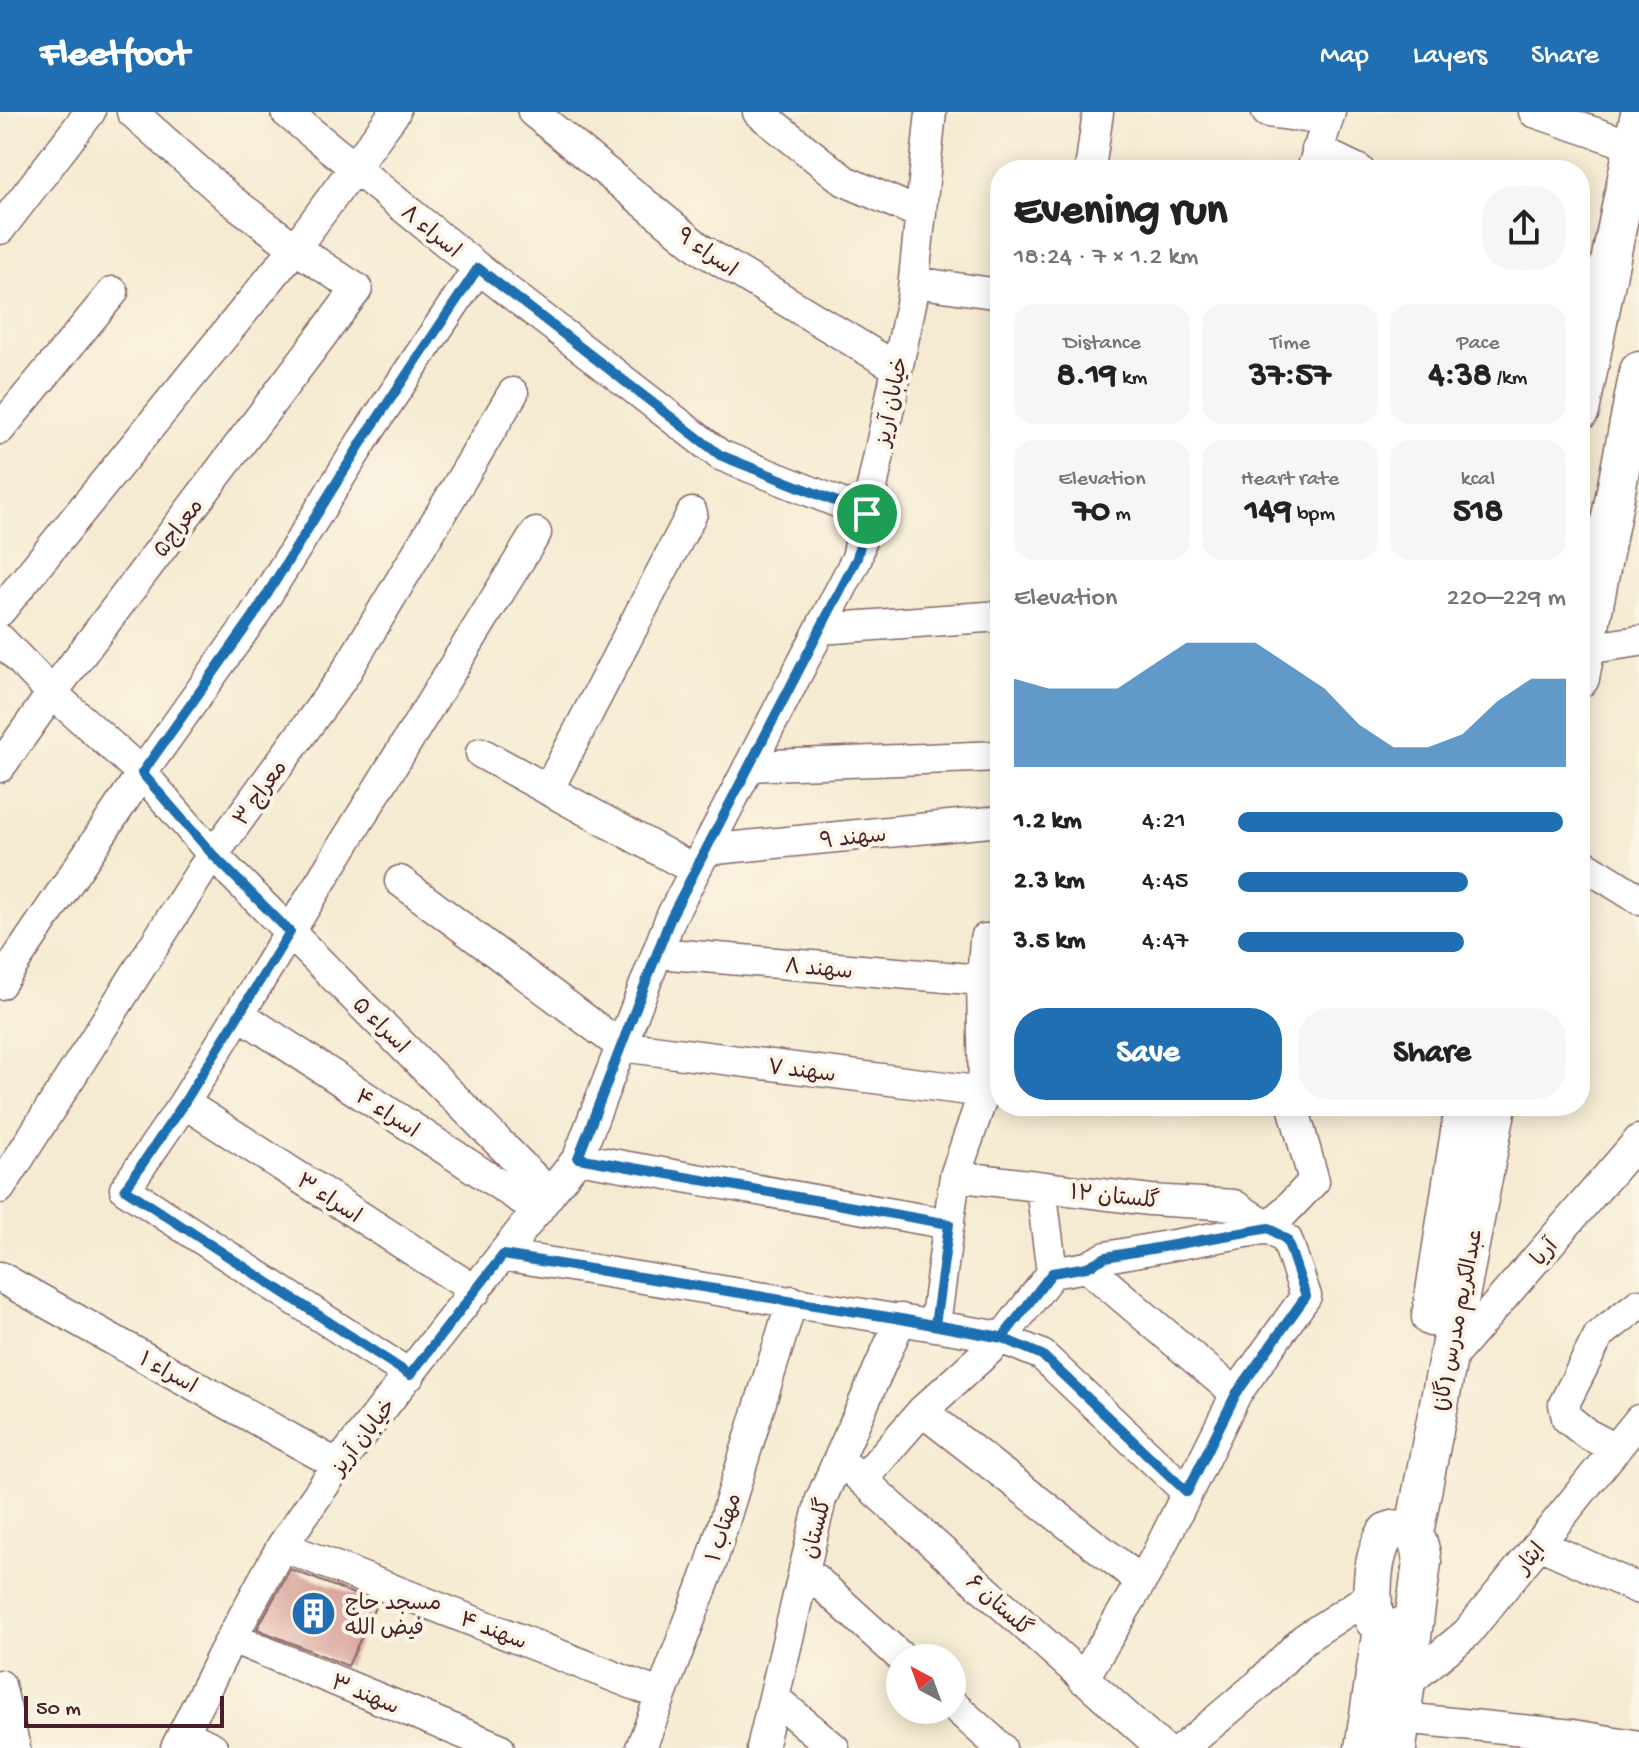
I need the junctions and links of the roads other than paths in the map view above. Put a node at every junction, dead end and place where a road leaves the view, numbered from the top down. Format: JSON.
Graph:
{"nodes":[{"id":1,"x":90,"y":112,"type":"edge"},
{"id":2,"x":132,"y":112,"type":"edge"},
{"id":3,"x":286,"y":112,"type":"edge"},
{"id":4,"x":395,"y":112,"type":"edge"},
{"id":5,"x":533,"y":112,"type":"edge"},
{"id":6,"x":758,"y":112,"type":"edge"},
{"id":7,"x":931,"y":112,"type":"edge"},
{"id":8,"x":1098,"y":112,"type":"edge"},
{"id":9,"x":1267,"y":112,"type":"edge"},
{"id":10,"x":1534,"y":112,"type":"edge"},
{"id":11,"x":1329,"y":116,"type":"edge"},
{"id":12,"x":1636,"y":132,"type":"edge"},
{"id":13,"x":1091,"y":160,"type":"edge"},
{"id":14,"x":1314,"y":160,"type":"edge"},
{"id":15,"x":353,"y":166,"type":"junction"},
{"id":16,"x":921,"y":214,"type":"junction"},
{"id":17,"x":0,"y":229,"type":"edge"},
{"id":18,"x":295,"y":248,"type":"junction"},
{"id":19,"x":478,"y":268,"type":"junction"},
{"id":20,"x":1592,"y":278,"type":"edge"},
{"id":21,"x":914,"y":282,"type":"junction"},
{"id":22,"x":113,"y":292,"type":"dead end"},
{"id":23,"x":990,"y":293,"type":"edge"},
{"id":24,"x":1590,"y":299,"type":"edge"},
{"id":25,"x":897,"y":368,"type":"junction"},
{"id":26,"x":1639,"y":371,"type":"edge"},
{"id":27,"x":513,"y":393,"type":"dead end"},
{"id":28,"x":0,"y":429,"type":"edge"},
{"id":29,"x":1626,"y":507,"type":"edge"},
{"id":30,"x":692,"y":513,"type":"dead end"},
{"id":31,"x":867,"y":514,"type":"junction"},
{"id":32,"x":536,"y":533,"type":"dead end"},
{"id":33,"x":0,"y":611,"type":"edge"},
{"id":34,"x":990,"y":617,"type":"edge"},
{"id":35,"x":820,"y":629,"type":"junction"},
{"id":36,"x":1590,"y":638,"type":"edge"},
{"id":37,"x":0,"y":639,"type":"edge"},
{"id":38,"x":1639,"y":641,"type":"edge"},
{"id":39,"x":1590,"y":660,"type":"edge"},
{"id":40,"x":52,"y":693,"type":"junction"},
{"id":41,"x":481,"y":753,"type":"dead end"},
{"id":42,"x":990,"y":756,"type":"edge"},
{"id":43,"x":749,"y":766,"type":"junction"},
{"id":44,"x":0,"y":767,"type":"edge"},
{"id":45,"x":142,"y":773,"type":"junction"},
{"id":46,"x":548,"y":790,"type":"junction"},
{"id":47,"x":990,"y":822,"type":"edge"},
{"id":48,"x":213,"y":855,"type":"junction"},
{"id":49,"x":700,"y":860,"type":"junction"},
{"id":50,"x":1590,"y":868,"type":"edge"},
{"id":51,"x":400,"y":881,"type":"dead end"},
{"id":52,"x":1639,"y":899,"type":"edge"},
{"id":53,"x":290,"y":932,"type":"junction"},
{"id":54,"x":990,"y":939,"type":"edge"},
{"id":55,"x":657,"y":953,"type":"junction"},
{"id":56,"x":982,"y":980,"type":"junction"},
{"id":57,"x":0,"y":984,"type":"edge"},
{"id":58,"x":239,"y":1014,"type":"junction"},
{"id":59,"x":621,"y":1046,"type":"junction"},
{"id":60,"x":990,"y":1069,"type":"edge"},
{"id":61,"x":990,"y":1091,"type":"edge"},
{"id":62,"x":990,"y":1096,"type":"edge"},
{"id":63,"x":184,"y":1103,"type":"junction"},
{"id":64,"x":1296,"y":1116,"type":"edge"},
{"id":65,"x":1462,"y":1116,"type":"edge"},
{"id":66,"x":1495,"y":1116,"type":"edge"},
{"id":67,"x":1639,"y":1140,"type":"edge"},
{"id":68,"x":578,"y":1158,"type":"junction"},
{"id":69,"x":955,"y":1176,"type":"junction"},
{"id":70,"x":1041,"y":1187,"type":"junction"},
{"id":71,"x":0,"y":1188,"type":"edge"},
{"id":72,"x":544,"y":1202,"type":"junction"},
{"id":73,"x":949,"y":1224,"type":"junction"},
{"id":74,"x":1269,"y":1228,"type":"junction"},
{"id":75,"x":503,"y":1255,"type":"junction"},
{"id":76,"x":1087,"y":1267,"type":"junction"},
{"id":77,"x":1052,"y":1273,"type":"junction"},
{"id":78,"x":0,"y":1277,"type":"edge"},
{"id":79,"x":476,"y":1291,"type":"junction"},
{"id":80,"x":792,"y":1301,"type":"junction"},
{"id":81,"x":1639,"y":1304,"type":"edge"},
{"id":82,"x":901,"y":1319,"type":"junction"},
{"id":83,"x":935,"y":1325,"type":"junction"},
{"id":84,"x":1002,"y":1338,"type":"junction"},
{"id":85,"x":1448,"y":1361,"type":"junction"},
{"id":86,"x":410,"y":1375,"type":"junction"},
{"id":87,"x":1236,"y":1394,"type":"junction"},
{"id":88,"x":922,"y":1411,"type":"junction"},
{"id":89,"x":1630,"y":1435,"type":"edge"},
{"id":90,"x":839,"y":1458,"type":"junction"},
{"id":91,"x":338,"y":1465,"type":"junction"},
{"id":92,"x":862,"y":1480,"type":"junction"},
{"id":93,"x":1187,"y":1492,"type":"junction"},
{"id":94,"x":1400,"y":1533,"type":"junction"},
{"id":95,"x":1539,"y":1544,"type":"junction"},
{"id":96,"x":282,"y":1546,"type":"junction"},
{"id":97,"x":804,"y":1569,"type":"junction"},
{"id":98,"x":1141,"y":1581,"type":"junction"},
{"id":99,"x":1639,"y":1589,"type":"edge"},
{"id":100,"x":1390,"y":1614,"type":"junction"},
{"id":101,"x":232,"y":1638,"type":"junction"},
{"id":102,"x":887,"y":1644,"type":"edge"},
{"id":103,"x":1083,"y":1679,"type":"junction"},
{"id":104,"x":0,"y":1685,"type":"edge"},
{"id":105,"x":661,"y":1695,"type":"junction"},
{"id":106,"x":774,"y":1698,"type":"junction"},
{"id":107,"x":1402,"y":1716,"type":"edge"},
{"id":108,"x":966,"y":1717,"type":"edge"},
{"id":109,"x":179,"y":1741,"type":"edge"},
{"id":110,"x":1639,"y":1746,"type":"edge"},
{"id":111,"x":15,"y":1748,"type":"edge"},
{"id":112,"x":213,"y":1748,"type":"edge"},
{"id":113,"x":499,"y":1748,"type":"edge"},
{"id":114,"x":641,"y":1748,"type":"edge"},
{"id":115,"x":762,"y":1748,"type":"edge"},
{"id":116,"x":834,"y":1748,"type":"edge"},
{"id":117,"x":1001,"y":1748,"type":"edge"},
{"id":118,"x":1162,"y":1748,"type":"edge"},
{"id":119,"x":1183,"y":1748,"type":"edge"},
{"id":120,"x":1364,"y":1748,"type":"edge"}],
"edges":[{"from":1,"to":17,"type":"street"},
{"from":2,"to":18,"type":"street"},
{"from":3,"to":15,"type":"street","name":"اسراء ۸"},
{"from":4,"to":15,"type":"street"},
{"from":5,"to":25,"type":"street","name":"اسراء ۹"},
{"from":6,"to":16,"type":"street"},
{"from":7,"to":16,"type":"street","name":"خیابان آریز"},
{"from":8,"to":13,"type":"street"},
{"from":9,"to":11,"type":"street"},
{"from":10,"to":12,"type":"street"},
{"from":11,"to":14,"type":"street"},
{"from":12,"to":20,"type":"street"},
{"from":15,"to":18,"type":"street"},
{"from":15,"to":19,"type":"street","name":"اسراء ۸"},
{"from":16,"to":21,"type":"street","name":"خیابان آریز"},
{"from":18,"to":33,"type":"street"},
{"from":18,"to":40,"type":"street","name":"معراج۵"},
{"from":19,"to":31,"type":"street","name":"اسراء ۸"},
{"from":19,"to":45,"type":"street"},
{"from":20,"to":24,"type":"street"},
{"from":21,"to":23,"type":"street"},
{"from":21,"to":25,"type":"street","name":"خیابان آریز"},
{"from":22,"to":28,"type":"street"},
{"from":25,"to":31,"type":"street","name":"خیابان آریز"},
{"from":26,"to":29,"type":"street"},
{"from":27,"to":48,"type":"street","name":"معراج ۳"},
{"from":29,"to":36,"type":"street"},
{"from":30,"to":46,"type":"street"},
{"from":31,"to":35,"type":"street","name":"خیابان آریز"},
{"from":32,"to":53,"type":"street"},
{"from":34,"to":35,"type":"street"},
{"from":35,"to":43,"type":"street","name":"خیابان آریز"},
{"from":37,"to":40,"type":"street","name":"اسراء ۵"},
{"from":38,"to":39,"type":"street"},
{"from":40,"to":44,"type":"street","name":"معراج۵"},
{"from":40,"to":45,"type":"street","name":"اسراء ۵"},
{"from":41,"to":46,"type":"street"},
{"from":42,"to":43,"type":"street"},
{"from":43,"to":49,"type":"street","name":"خیابان آریز"},
{"from":45,"to":48,"type":"street","name":"اسراء ۵"},
{"from":45,"to":57,"type":"street"},
{"from":46,"to":49,"type":"street"},
{"from":47,"to":49,"type":"street","name":"سهند ۹"},
{"from":48,"to":53,"type":"street","name":"اسراء ۵"},
{"from":48,"to":71,"type":"street","name":"معراج ۳"},
{"from":49,"to":55,"type":"street","name":"خیابان آریز"},
{"from":50,"to":52,"type":"street"},
{"from":51,"to":59,"type":"street"},
{"from":53,"to":58,"type":"street"},
{"from":53,"to":72,"type":"street","name":"اسراء ۵"},
{"from":54,"to":56,"type":"street"},
{"from":55,"to":56,"type":"street","name":"سهند ۸"},
{"from":55,"to":59,"type":"street","name":"خیابان آریز"},
{"from":56,"to":60,"type":"street"},
{"from":58,"to":63,"type":"street"},
{"from":58,"to":72,"type":"street","name":"اسراء ۴"},
{"from":59,"to":61,"type":"street","name":"سهند ۷"},
{"from":59,"to":68,"type":"street","name":"خیابان آریز"},
{"from":62,"to":69,"type":"street"},
{"from":63,"to":79,"type":"street","name":"اسراء ۳"},
{"from":63,"to":86,"type":"street"},
{"from":64,"to":74,"type":"street"},
{"from":65,"to":94,"type":"street","name":"عبدالکریم مدرس (گاز)"},
{"from":66,"to":85,"type":"street","name":"عبدالکریم مدرس (گاز)"},
{"from":67,"to":85,"type":"street","name":"آریا"},
{"from":68,"to":72,"type":"street","name":"خیابان آریز"},
{"from":68,"to":73,"type":"street"},
{"from":69,"to":70,"type":"street","name":"گلستان ۱۲"},
{"from":69,"to":73,"type":"street"},
{"from":70,"to":74,"type":"street","name":"گلستان ۱۲"},
{"from":70,"to":77,"type":"street"},
{"from":72,"to":75,"type":"street","name":"خیابان آریز"},
{"from":73,"to":83,"type":"street"},
{"from":74,"to":76,"type":"street"},
{"from":74,"to":87,"type":"street","name":"گلستان ۱۲"},
{"from":75,"to":79,"type":"street","name":"خیابان آریز"},
{"from":75,"to":80,"type":"street"},
{"from":76,"to":77,"type":"street"},
{"from":76,"to":87,"type":"street"},
{"from":77,"to":84,"type":"street"},
{"from":78,"to":91,"type":"street","name":"اسراء ۱"},
{"from":79,"to":86,"type":"street","name":"خیابان آریز"},
{"from":80,"to":82,"type":"street"},
{"from":80,"to":105,"type":"street","name":"مهتاب ۱"},
{"from":81,"to":89,"type":"street"},
{"from":82,"to":83,"type":"street"},
{"from":82,"to":90,"type":"street","name":"گلستان"},
{"from":83,"to":84,"type":"street"},
{"from":84,"to":88,"type":"street"},
{"from":84,"to":93,"type":"street"},
{"from":85,"to":94,"type":"street","name":"عبدالکریم مدرس (گاز)"},
{"from":86,"to":91,"type":"street","name":"خیابان آریز"},
{"from":87,"to":93,"type":"street"},
{"from":88,"to":92,"type":"street"},
{"from":88,"to":98,"type":"street"},
{"from":89,"to":95,"type":"street","name":"ایثار"},
{"from":90,"to":92,"type":"street","name":"گلستان ۶"},
{"from":90,"to":97,"type":"street","name":"گلستان"},
{"from":91,"to":96,"type":"street","name":"خیابان آریز"},
{"from":92,"to":103,"type":"street","name":"گلستان ۶"},
{"from":93,"to":98,"type":"street"},
{"from":94,"to":100,"type":"street"},
{"from":95,"to":99,"type":"street"},
{"from":95,"to":107,"type":"street","name":"ایثار"},
{"from":96,"to":101,"type":"street","name":"خیابان آریز"},
{"from":96,"to":105,"type":"street","name":"سهند ۴"},
{"from":97,"to":102,"type":"street"},
{"from":97,"to":106,"type":"street","name":"گلستان"},
{"from":98,"to":103,"type":"street"},
{"from":100,"to":107,"type":"street"},
{"from":100,"to":119,"type":"street"},
{"from":100,"to":120,"type":"street"},
{"from":101,"to":109,"type":"street","name":"خیابان آریز"},
{"from":101,"to":113,"type":"street","name":"سهند ۳"},
{"from":103,"to":118,"type":"street","name":"گلستان ۶"},
{"from":104,"to":111,"type":"street"},
{"from":105,"to":114,"type":"street","name":"مهتاب ۱"},
{"from":106,"to":115,"type":"street","name":"گلستان"},
{"from":106,"to":116,"type":"street"},
{"from":107,"to":110,"type":"street"},
{"from":108,"to":117,"type":"street"},
{"from":109,"to":112,"type":"street"}]}
